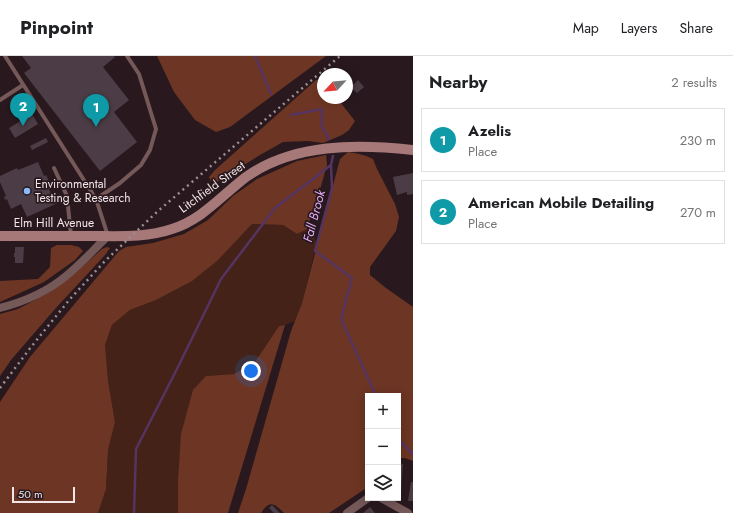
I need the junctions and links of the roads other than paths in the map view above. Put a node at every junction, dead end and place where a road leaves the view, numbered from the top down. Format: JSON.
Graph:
{"nodes":[{"id":1,"x":5,"y":56,"type":"edge"},
{"id":2,"x":127,"y":56,"type":"edge"},
{"id":3,"x":23,"y":85,"type":"junction"},
{"id":4,"x":0,"y":100,"type":"edge"},
{"id":5,"x":413,"y":150,"type":"edge"},
{"id":6,"x":54,"y":168,"type":"dead end"},
{"id":7,"x":96,"y":199,"type":"junction"},
{"id":8,"x":0,"y":236,"type":"edge"},
{"id":9,"x":71,"y":236,"type":"junction"},
{"id":10,"x":108,"y":236,"type":"junction"},
{"id":11,"x":0,"y":308,"type":"edge"},
{"id":12,"x":365,"y":500,"type":"edge"},
{"id":13,"x":386,"y":501,"type":"edge"},
{"id":14,"x":347,"y":513,"type":"edge"},
{"id":15,"x":408,"y":513,"type":"edge"}],
"edges":[{"from":1,"to":3,"type":"lane"},
{"from":2,"to":7,"type":"lane"},
{"from":3,"to":4,"type":"lane"},
{"from":3,"to":7,"type":"lane"},
{"from":5,"to":10,"type":"main road","name":"Litchfield Street"},
{"from":6,"to":9,"type":"lane"},
{"from":7,"to":10,"type":"lane"},
{"from":8,"to":9,"type":"main road","name":"Elm Hill Avenue"},
{"from":9,"to":10,"type":"main road","name":"Elm Hill Avenue"},
{"from":10,"to":11,"type":"street"},
{"from":12,"to":14,"type":"street"},
{"from":13,"to":15,"type":"street"}]}
